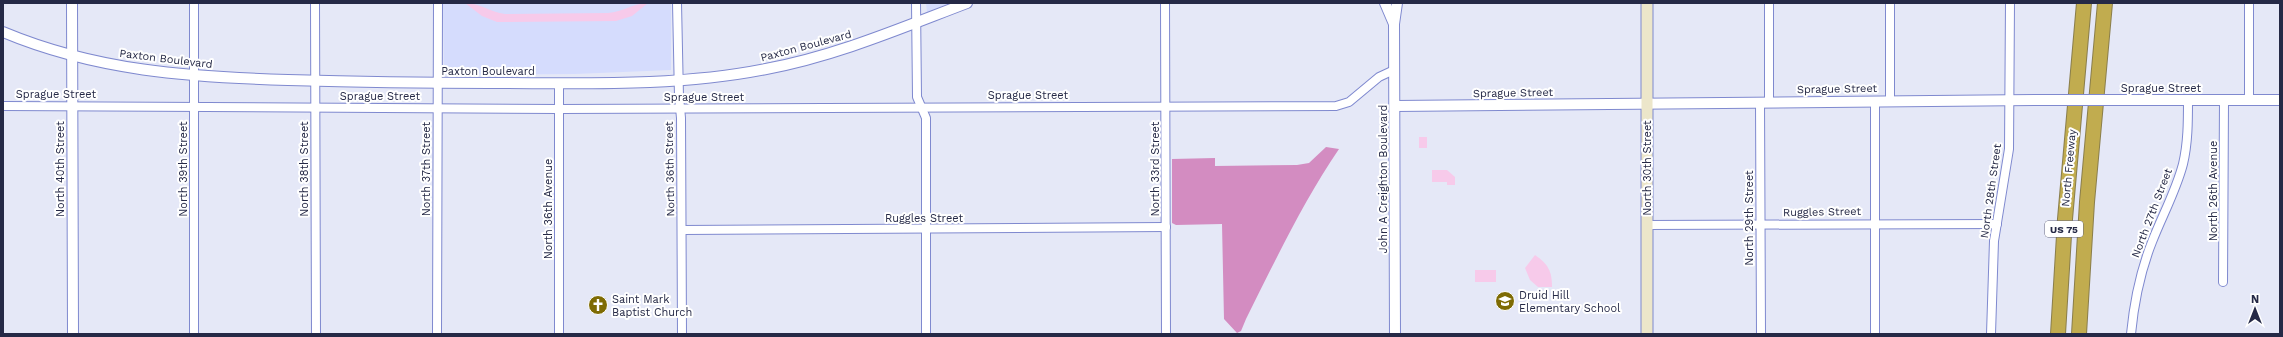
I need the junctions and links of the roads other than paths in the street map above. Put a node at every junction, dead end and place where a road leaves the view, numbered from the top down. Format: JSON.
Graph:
{"nodes":[{"id":1,"x":72,"y":3,"type":"edge"},
{"id":2,"x":194,"y":3,"type":"edge"},
{"id":3,"x":315,"y":3,"type":"edge"},
{"id":4,"x":438,"y":3,"type":"edge"},
{"id":5,"x":677,"y":3,"type":"edge"},
{"id":6,"x":916,"y":3,"type":"edge"},
{"id":7,"x":967,"y":3,"type":"edge"},
{"id":8,"x":1164,"y":3,"type":"edge"},
{"id":9,"x":1385,"y":3,"type":"edge"},
{"id":10,"x":1397,"y":3,"type":"edge"},
{"id":11,"x":1646,"y":3,"type":"edge"},
{"id":12,"x":1769,"y":3,"type":"edge"},
{"id":13,"x":1890,"y":3,"type":"edge"},
{"id":14,"x":2010,"y":3,"type":"edge"},
{"id":15,"x":2078,"y":3,"type":"edge"},
{"id":16,"x":2084,"y":3,"type":"edge"},
{"id":17,"x":2105,"y":3,"type":"edge"},
{"id":18,"x":2114,"y":3,"type":"edge"},
{"id":19,"x":2249,"y":3,"type":"edge"},
{"id":20,"x":916,"y":22,"type":"junction"},
{"id":21,"x":1394,"y":24,"type":"junction"},
{"id":22,"x":3,"y":32,"type":"edge"},
{"id":23,"x":72,"y":56,"type":"junction"},
{"id":24,"x":1394,"y":70,"type":"junction"},
{"id":25,"x":194,"y":76,"type":"junction"},
{"id":26,"x":678,"y":80,"type":"junction"},
{"id":27,"x":316,"y":81,"type":"junction"},
{"id":28,"x":438,"y":83,"type":"junction"},
{"id":29,"x":559,"y":83,"type":"junction"},
{"id":30,"x":2010,"y":100,"type":"junction"},
{"id":31,"x":2188,"y":100,"type":"junction"},
{"id":32,"x":2224,"y":100,"type":"junction"},
{"id":33,"x":2249,"y":100,"type":"junction"},
{"id":34,"x":2280,"y":100,"type":"edge"},
{"id":35,"x":1875,"y":101,"type":"junction"},
{"id":36,"x":1890,"y":101,"type":"junction"},
{"id":37,"x":1764,"y":102,"type":"junction"},
{"id":38,"x":1646,"y":103,"type":"junction"},
{"id":39,"x":3,"y":106,"type":"edge"},
{"id":40,"x":72,"y":106,"type":"junction"},
{"id":41,"x":1166,"y":106,"type":"junction"},
{"id":42,"x":1395,"y":106,"type":"junction"},
{"id":43,"x":194,"y":107,"type":"junction"},
{"id":44,"x":315,"y":108,"type":"junction"},
{"id":45,"x":921,"y":108,"type":"junction"},
{"id":46,"x":437,"y":109,"type":"junction"},
{"id":47,"x":559,"y":109,"type":"junction"},
{"id":48,"x":680,"y":109,"type":"junction"},
{"id":49,"x":2073,"y":125,"type":"junction"},
{"id":50,"x":2094,"y":125,"type":"junction"},
{"id":51,"x":1875,"y":223,"type":"junction"},
{"id":52,"x":1760,"y":224,"type":"junction"},
{"id":53,"x":1997,"y":224,"type":"junction"},
{"id":54,"x":1647,"y":225,"type":"junction"},
{"id":55,"x":1166,"y":227,"type":"junction"},
{"id":56,"x":926,"y":229,"type":"junction"},
{"id":57,"x":682,"y":230,"type":"junction"},
{"id":58,"x":2223,"y":282,"type":"dead end"},
{"id":59,"x":73,"y":334,"type":"edge"},
{"id":60,"x":194,"y":334,"type":"edge"},
{"id":61,"x":316,"y":334,"type":"edge"},
{"id":62,"x":437,"y":334,"type":"edge"},
{"id":63,"x":559,"y":334,"type":"edge"},
{"id":64,"x":682,"y":334,"type":"edge"},
{"id":65,"x":926,"y":334,"type":"edge"},
{"id":66,"x":1166,"y":334,"type":"edge"},
{"id":67,"x":1395,"y":334,"type":"edge"},
{"id":68,"x":1647,"y":334,"type":"edge"},
{"id":69,"x":1761,"y":334,"type":"edge"},
{"id":70,"x":1875,"y":334,"type":"edge"},
{"id":71,"x":1991,"y":334,"type":"edge"},
{"id":72,"x":2058,"y":334,"type":"edge"},
{"id":73,"x":2079,"y":334,"type":"edge"},
{"id":74,"x":2131,"y":334,"type":"edge"}],
"edges":[{"from":1,"to":23,"type":"street","name":"North 40th Street"},
{"from":2,"to":25,"type":"street","name":"North 39th Street"},
{"from":3,"to":27,"type":"street","name":"North 38th Street"},
{"from":4,"to":28,"type":"street","name":"North 37th Street"},
{"from":5,"to":26,"type":"street","name":"North 36th Street"},
{"from":6,"to":20,"type":"street"},
{"from":7,"to":20,"type":"street","name":"Paxton Boulevard"},
{"from":8,"to":41,"type":"street","name":"North 33rd Street"},
{"from":9,"to":21,"type":"street"},
{"from":10,"to":21,"type":"street","name":"John A Creighton Boulevard"},
{"from":11,"to":38,"type":"main road","name":"North 30th Street"},
{"from":12,"to":37,"type":"street","name":"North 29th Street"},
{"from":13,"to":36,"type":"street"},
{"from":14,"to":30,"type":"street","name":"North 28th Street"},
{"from":15,"to":49,"type":"highway"},
{"from":16,"to":49,"type":"highway","name":"North Freeway","number":"US 75"},
{"from":17,"to":50,"type":"highway","name":"North Freeway","number":"US 75"},
{"from":18,"to":50,"type":"highway"},
{"from":19,"to":33,"type":"street"},
{"from":20,"to":26,"type":"street","name":"Paxton Boulevard"},
{"from":20,"to":45,"type":"street"},
{"from":21,"to":24,"type":"street","name":"John A Creighton Boulevard"},
{"from":22,"to":23,"type":"street","name":"Paxton Boulevard"},
{"from":23,"to":25,"type":"street","name":"Paxton Boulevard"},
{"from":23,"to":40,"type":"street","name":"North 40th Street"},
{"from":24,"to":41,"type":"street","name":"Sprague Street"},
{"from":24,"to":42,"type":"street","name":"John A Creighton Boulevard"},
{"from":25,"to":27,"type":"street","name":"Paxton Boulevard"},
{"from":25,"to":43,"type":"street","name":"North 39th Street"},
{"from":26,"to":29,"type":"street","name":"Paxton Boulevard"},
{"from":26,"to":48,"type":"street","name":"North 36th Street"},
{"from":27,"to":28,"type":"street","name":"Paxton Boulevard"},
{"from":27,"to":44,"type":"street","name":"North 38th Street"},
{"from":28,"to":29,"type":"street","name":"Paxton Boulevard"},
{"from":28,"to":46,"type":"street","name":"North 37th Street"},
{"from":29,"to":47,"type":"street","name":"North 36th Avenue"},
{"from":30,"to":31,"type":"street","name":"Sprague Street","bridge":true},
{"from":30,"to":36,"type":"street","name":"Sprague Street"},
{"from":30,"to":53,"type":"street","name":"North 28th Street"},
{"from":31,"to":32,"type":"street","name":"Sprague Street"},
{"from":31,"to":74,"type":"street","name":"North 27th Street"},
{"from":32,"to":33,"type":"street","name":"Sprague Street"},
{"from":32,"to":58,"type":"street","name":"North 26th Avenue"},
{"from":33,"to":34,"type":"street","name":"Sprague Street"},
{"from":35,"to":36,"type":"street","name":"Sprague Street"},
{"from":35,"to":37,"type":"street","name":"Sprague Street"},
{"from":35,"to":51,"type":"street"},
{"from":37,"to":38,"type":"street","name":"Sprague Street"},
{"from":37,"to":52,"type":"street","name":"North 29th Street"},
{"from":38,"to":42,"type":"street","name":"Sprague Street"},
{"from":38,"to":54,"type":"main road","name":"North 30th Street"},
{"from":39,"to":40,"type":"street","name":"Sprague Street"},
{"from":40,"to":43,"type":"street","name":"Sprague Street"},
{"from":40,"to":59,"type":"street","name":"North 40th Street"},
{"from":41,"to":45,"type":"street","name":"Sprague Street"},
{"from":41,"to":55,"type":"street","name":"North 33rd Street"},
{"from":42,"to":67,"type":"street","name":"John A Creighton Boulevard"},
{"from":43,"to":44,"type":"street","name":"Sprague Street"},
{"from":43,"to":60,"type":"street","name":"North 39th Street"},
{"from":44,"to":46,"type":"street","name":"Sprague Street"},
{"from":44,"to":61,"type":"street","name":"North 38th Street"},
{"from":45,"to":48,"type":"street","name":"Sprague Street"},
{"from":45,"to":56,"type":"street"},
{"from":46,"to":47,"type":"street","name":"Sprague Street"},
{"from":46,"to":62,"type":"street","name":"North 37th Street"},
{"from":47,"to":48,"type":"street","name":"Sprague Street"},
{"from":47,"to":63,"type":"street","name":"North 36th Avenue"},
{"from":48,"to":57,"type":"street","name":"North 36th Street"},
{"from":49,"to":72,"type":"highway","name":"North Freeway","number":"US 75"},
{"from":50,"to":73,"type":"highway","name":"North Freeway","number":"US 75"},
{"from":51,"to":52,"type":"street","name":"Ruggles Street"},
{"from":51,"to":53,"type":"street","name":"Ruggles Street"},
{"from":51,"to":70,"type":"street"},
{"from":52,"to":54,"type":"street","name":"Ruggles Street"},
{"from":52,"to":69,"type":"street","name":"North 29th Street"},
{"from":53,"to":71,"type":"street","name":"North 28th Street"},
{"from":54,"to":68,"type":"main road","name":"North 30th Street"},
{"from":55,"to":56,"type":"street","name":"Ruggles Street"},
{"from":55,"to":66,"type":"street","name":"North 33rd Street"},
{"from":56,"to":57,"type":"street","name":"Ruggles Street"},
{"from":56,"to":65,"type":"street"},
{"from":57,"to":64,"type":"street","name":"North 36th Street"}]}
